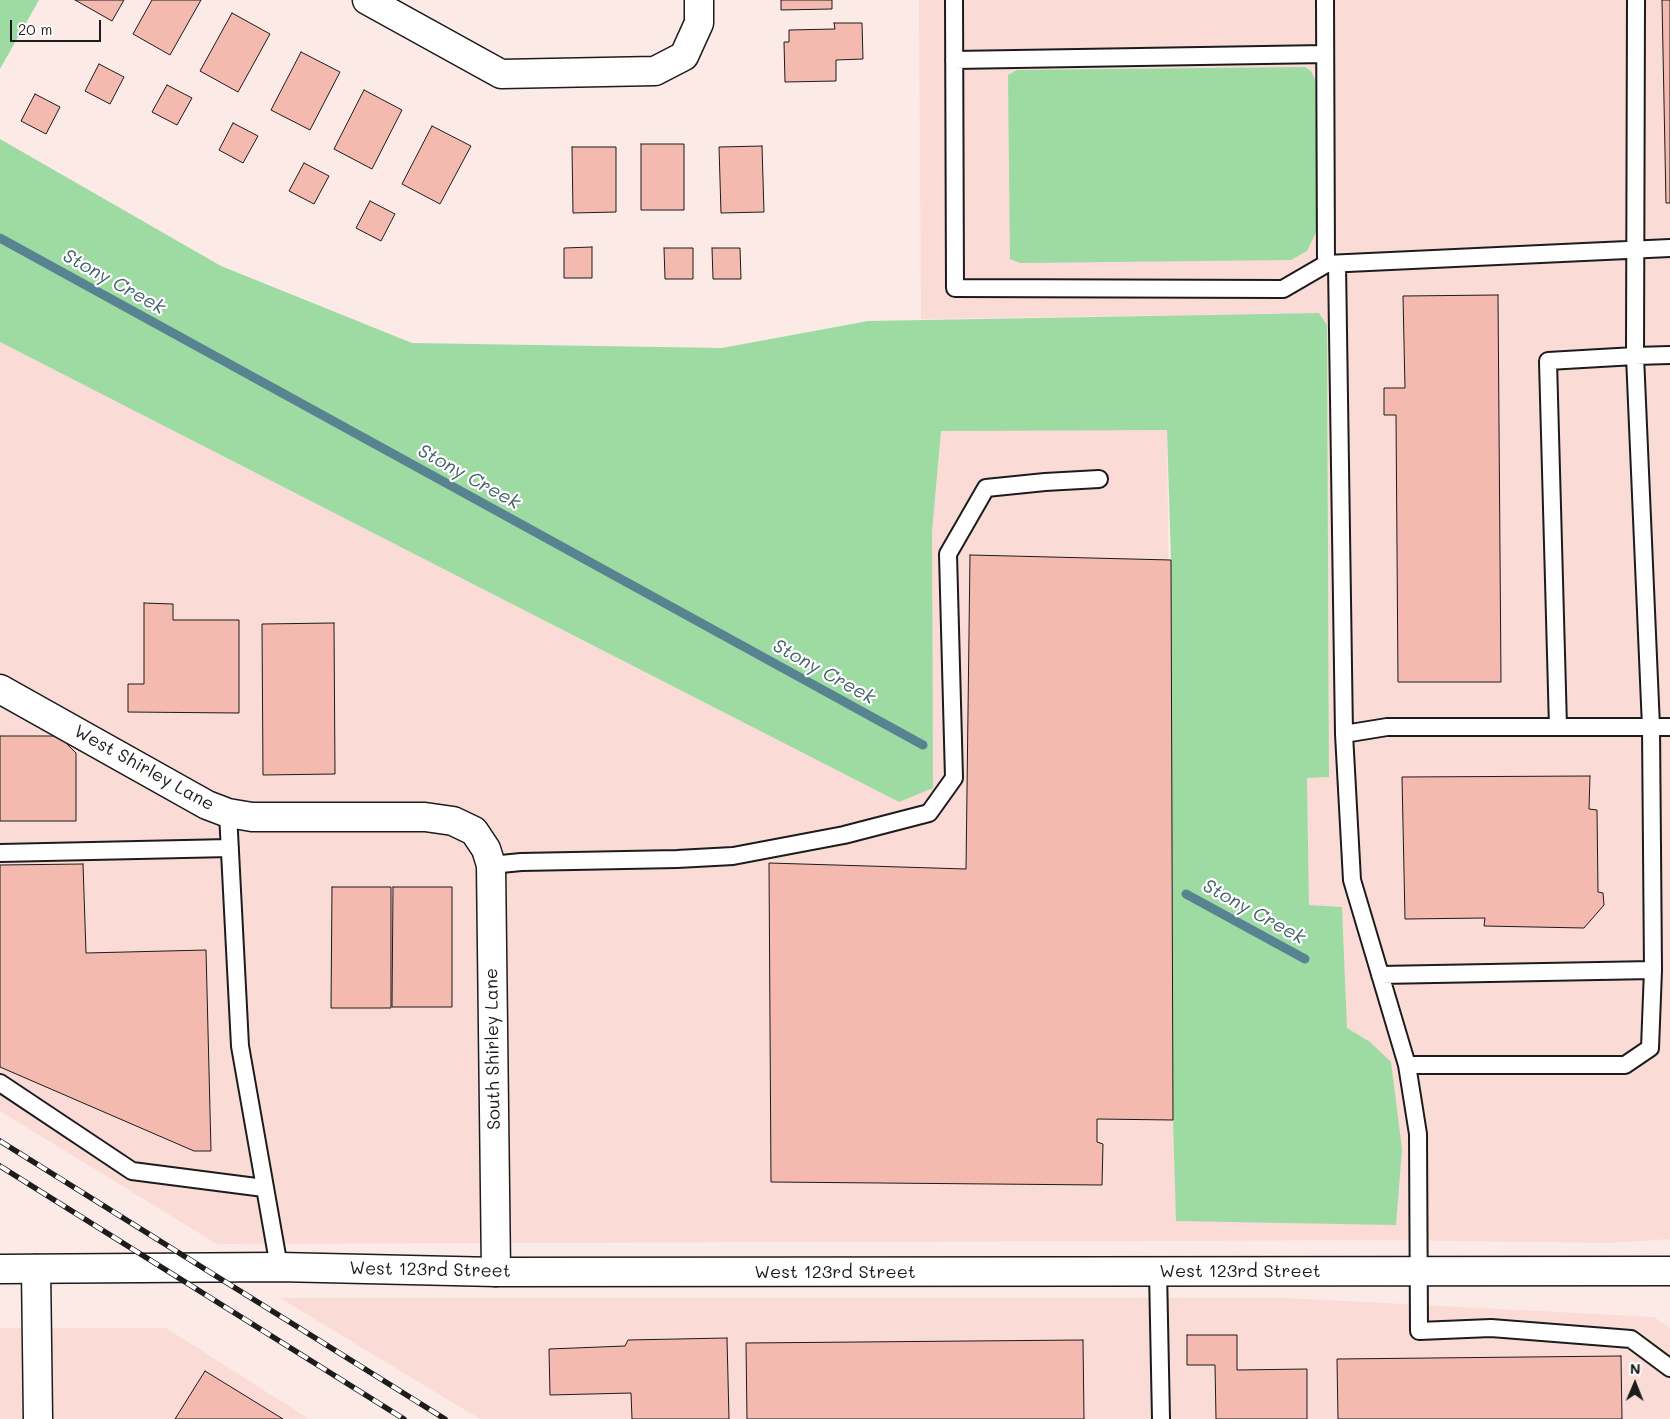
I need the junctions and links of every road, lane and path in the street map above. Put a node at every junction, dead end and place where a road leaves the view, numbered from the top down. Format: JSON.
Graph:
{"nodes":[{"id":1,"x":367,"y":0,"type":"edge"},
{"id":2,"x":698,"y":0,"type":"edge"},
{"id":3,"x":954,"y":0,"type":"edge"},
{"id":4,"x":1325,"y":0,"type":"edge"},
{"id":5,"x":1636,"y":0,"type":"edge"},
{"id":6,"x":1325,"y":54,"type":"junction"},
{"id":7,"x":954,"y":60,"type":"junction"},
{"id":8,"x":1670,"y":248,"type":"edge"},
{"id":9,"x":1636,"y":249,"type":"junction"},
{"id":10,"x":1331,"y":264,"type":"junction"},
{"id":11,"x":1670,"y":355,"type":"edge"},
{"id":12,"x":1636,"y":356,"type":"junction"},
{"id":13,"x":1099,"y":479,"type":"dead end"},
{"id":14,"x":0,"y":689,"type":"edge"},
{"id":15,"x":1558,"y":727,"type":"junction"},
{"id":16,"x":1651,"y":727,"type":"junction"},
{"id":17,"x":1670,"y":727,"type":"edge"},
{"id":18,"x":1344,"y":734,"type":"junction"},
{"id":19,"x":228,"y":813,"type":"junction"},
{"id":20,"x":474,"y":831,"type":"joint"},
{"id":21,"x":230,"y":848,"type":"junction"},
{"id":22,"x":0,"y":853,"type":"edge"},
{"id":23,"x":491,"y":865,"type":"junction"},
{"id":24,"x":1653,"y":970,"type":"junction"},
{"id":25,"x":1380,"y":975,"type":"junction"},
{"id":26,"x":1407,"y":1065,"type":"junction"},
{"id":27,"x":0,"y":1083,"type":"edge"},
{"id":28,"x":264,"y":1188,"type":"junction"},
{"id":29,"x":279,"y":1267,"type":"junction"},
{"id":30,"x":36,"y":1268,"type":"junction"},
{"id":31,"x":0,"y":1269,"type":"edge"},
{"id":32,"x":1158,"y":1271,"type":"junction"},
{"id":33,"x":1417,"y":1271,"type":"junction"},
{"id":34,"x":1670,"y":1271,"type":"edge"},
{"id":35,"x":496,"y":1272,"type":"junction"},
{"id":36,"x":1670,"y":1368,"type":"edge"},
{"id":37,"x":38,"y":1419,"type":"edge"},
{"id":38,"x":1161,"y":1419,"type":"edge"}],
"edges":[{"from":1,"to":2,"type":"street"},
{"from":3,"to":7,"type":"lane"},
{"from":4,"to":6,"type":"lane"},
{"from":5,"to":9,"type":"lane"},
{"from":6,"to":7,"type":"lane"},
{"from":6,"to":10,"type":"lane"},
{"from":7,"to":10,"type":"lane"},
{"from":8,"to":9,"type":"lane"},
{"from":9,"to":10,"type":"lane"},
{"from":9,"to":12,"type":"lane"},
{"from":10,"to":18,"type":"lane"},
{"from":11,"to":12,"type":"lane"},
{"from":12,"to":15,"type":"lane"},
{"from":12,"to":16,"type":"lane"},
{"from":13,"to":23,"type":"lane"},
{"from":14,"to":19,"type":"street","name":"West Shirley Lane"},
{"from":15,"to":16,"type":"lane"},
{"from":15,"to":18,"type":"lane"},
{"from":16,"to":17,"type":"lane"},
{"from":16,"to":24,"type":"lane"},
{"from":18,"to":25,"type":"lane"},
{"from":19,"to":20,"type":"street","name":"West Shirley Lane"},
{"from":19,"to":21,"type":"lane"},
{"from":20,"to":23,"type":"street","name":"South Shirley Lane"},
{"from":21,"to":22,"type":"lane"},
{"from":21,"to":28,"type":"lane"},
{"from":23,"to":35,"type":"street","name":"South Shirley Lane"},
{"from":24,"to":25,"type":"lane"},
{"from":24,"to":26,"type":"lane"},
{"from":25,"to":26,"type":"lane"},
{"from":26,"to":33,"type":"lane"},
{"from":27,"to":28,"type":"lane"},
{"from":28,"to":29,"type":"lane"},
{"from":29,"to":30,"type":"street","name":"West 123rd Street"},
{"from":29,"to":35,"type":"street","name":"West 123rd Street"},
{"from":30,"to":31,"type":"street","name":"West 123rd Street"},
{"from":30,"to":37,"type":"street"},
{"from":32,"to":33,"type":"street","name":"West 123rd Street"},
{"from":32,"to":35,"type":"street","name":"West 123rd Street"},
{"from":32,"to":38,"type":"lane"},
{"from":33,"to":34,"type":"street","name":"West 123rd Street"},
{"from":33,"to":36,"type":"lane"}]}
